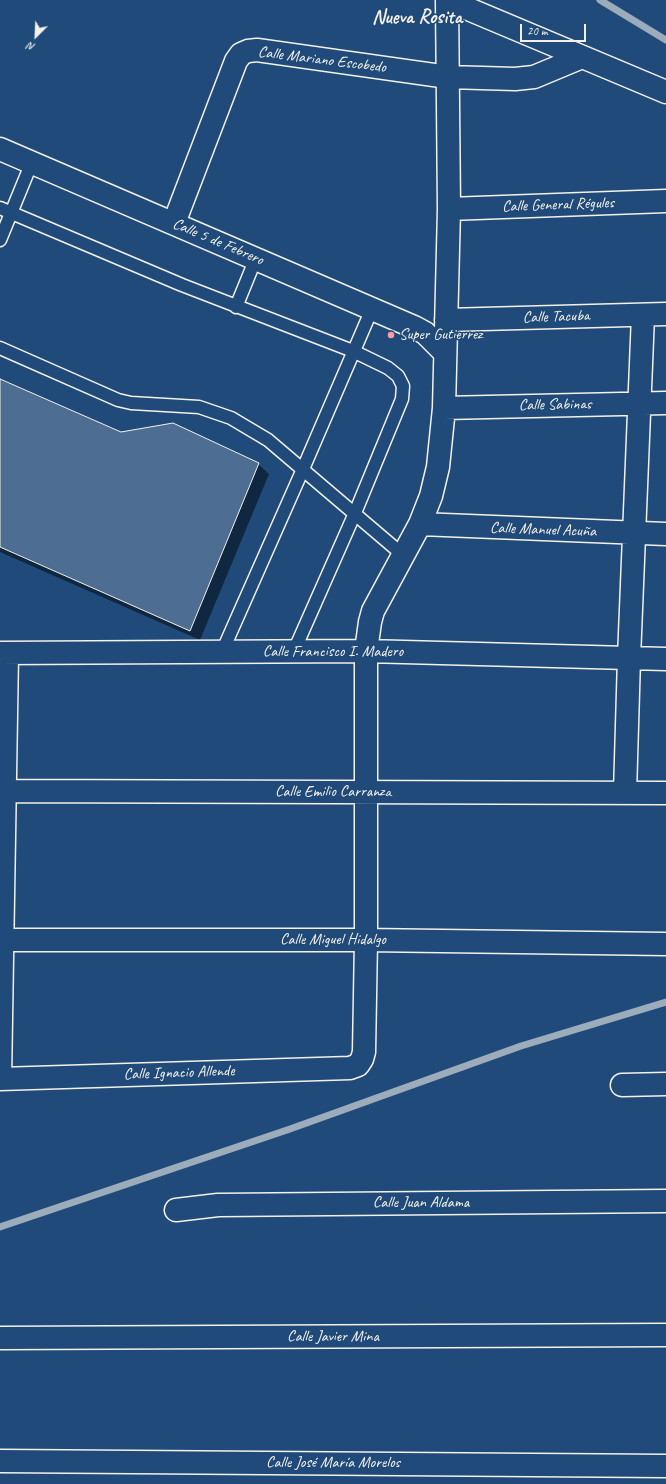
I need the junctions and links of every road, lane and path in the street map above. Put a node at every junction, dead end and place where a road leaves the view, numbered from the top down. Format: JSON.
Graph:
{"nodes":[{"id":1,"x":447,"y":0,"type":"edge"},
{"id":2,"x":582,"y":56,"type":"junction"},
{"id":3,"x":448,"y":77,"type":"junction"},
{"id":4,"x":666,"y":92,"type":"edge"},
{"id":5,"x":0,"y":149,"type":"edge"},
{"id":6,"x":32,"y":162,"type":"junction"},
{"id":7,"x":666,"y":201,"type":"edge"},
{"id":8,"x":449,"y":209,"type":"junction"},
{"id":9,"x":6,"y":211,"type":"edge"},
{"id":10,"x":174,"y":223,"type":"junction"},
{"id":11,"x":0,"y":240,"type":"edge"},
{"id":12,"x":256,"y":258,"type":"junction"},
{"id":13,"x":236,"y":307,"type":"junction"},
{"id":14,"x":372,"y":309,"type":"junction"},
{"id":15,"x":666,"y":314,"type":"edge"},
{"id":16,"x":643,"y":315,"type":"junction"},
{"id":17,"x":446,"y":320,"type":"junction"},
{"id":18,"x":440,"y":347,"type":"junction"},
{"id":19,"x":0,"y":348,"type":"edge"},
{"id":20,"x":353,"y":351,"type":"junction"},
{"id":21,"x":639,"y":403,"type":"junction"},
{"id":22,"x":666,"y":403,"type":"edge"},
{"id":23,"x":444,"y":408,"type":"junction"},
{"id":24,"x":303,"y":468,"type":"junction"},
{"id":25,"x":355,"y":513,"type":"junction"},
{"id":26,"x":420,"y":524,"type":"junction"},
{"id":27,"x":634,"y":533,"type":"junction"},
{"id":28,"x":666,"y":534,"type":"edge"},
{"id":29,"x":403,"y":555,"type":"junction"},
{"id":30,"x":294,"y":651,"type":"junction"},
{"id":31,"x":366,"y":651,"type":"junction"},
{"id":32,"x":222,"y":652,"type":"junction"},
{"id":33,"x":4,"y":653,"type":"edge"},
{"id":34,"x":629,"y":658,"type":"junction"},
{"id":35,"x":666,"y":659,"type":"edge"},
{"id":36,"x":2,"y":791,"type":"edge"},
{"id":37,"x":366,"y":792,"type":"junction"},
{"id":38,"x":625,"y":793,"type":"junction"},
{"id":39,"x":666,"y":793,"type":"edge"},
{"id":40,"x":1,"y":940,"type":"edge"},
{"id":41,"x":366,"y":940,"type":"junction"},
{"id":42,"x":666,"y":944,"type":"edge"},
{"id":43,"x":0,"y":1079,"type":"edge"},
{"id":44,"x":666,"y":1084,"type":"edge"},
{"id":45,"x":622,"y":1085,"type":"dead end"},
{"id":46,"x":666,"y":1201,"type":"edge"},
{"id":47,"x":176,"y":1210,"type":"dead end"},
{"id":48,"x":666,"y":1335,"type":"edge"},
{"id":49,"x":0,"y":1338,"type":"edge"},
{"id":50,"x":0,"y":1461,"type":"edge"},
{"id":51,"x":666,"y":1466,"type":"edge"}],
"edges":[{"from":1,"to":2,"type":"street"},
{"from":1,"to":3,"type":"street"},
{"from":2,"to":3,"type":"street","name":"Calle Mariano Escobedo"},
{"from":2,"to":4,"type":"street"},
{"from":3,"to":8,"type":"street"},
{"from":3,"to":10,"type":"street","name":"Calle Mariano Escobedo"},
{"from":5,"to":6,"type":"street","name":"Calle 5 de Febrero"},
{"from":6,"to":9,"type":"lane"},
{"from":6,"to":10,"type":"street","name":"Calle 5 de Febrero"},
{"from":7,"to":8,"type":"street","name":"Calle General Régules"},
{"from":8,"to":17,"type":"street"},
{"from":9,"to":11,"type":"lane"},
{"from":9,"to":13,"type":"lane"},
{"from":10,"to":12,"type":"street","name":"Calle 5 de Febrero"},
{"from":12,"to":13,"type":"lane"},
{"from":12,"to":14,"type":"street","name":"Calle 5 de Febrero"},
{"from":13,"to":20,"type":"lane"},
{"from":14,"to":18,"type":"street","name":"Calle 5 de Febrero"},
{"from":14,"to":20,"type":"lane"},
{"from":15,"to":16,"type":"street","name":"Calle Tacuba"},
{"from":16,"to":17,"type":"street","name":"Calle Tacuba"},
{"from":16,"to":21,"type":"street"},
{"from":17,"to":18,"type":"street"},
{"from":18,"to":23,"type":"street"},
{"from":19,"to":24,"type":"lane"},
{"from":20,"to":24,"type":"lane"},
{"from":20,"to":25,"type":"lane"},
{"from":21,"to":22,"type":"street","name":"Calle Sabinas"},
{"from":21,"to":23,"type":"street","name":"Calle Sabinas"},
{"from":21,"to":27,"type":"street"},
{"from":23,"to":26,"type":"street"},
{"from":24,"to":25,"type":"lane"},
{"from":24,"to":32,"type":"lane"},
{"from":25,"to":29,"type":"lane"},
{"from":25,"to":30,"type":"lane"},
{"from":26,"to":27,"type":"street","name":"Calle Manuel Acuña"},
{"from":26,"to":29,"type":"street"},
{"from":27,"to":28,"type":"street","name":"Calle Manuel Acuña"},
{"from":27,"to":34,"type":"street"},
{"from":29,"to":31,"type":"street"},
{"from":30,"to":31,"type":"street","name":"Calle Francisco I. Madero"},
{"from":30,"to":32,"type":"street","name":"Calle Francisco I. Madero"},
{"from":31,"to":34,"type":"street","name":"Calle Francisco I. Madero"},
{"from":31,"to":37,"type":"street"},
{"from":32,"to":33,"type":"street","name":"Calle Francisco I. Madero"},
{"from":33,"to":36,"type":"street"},
{"from":34,"to":35,"type":"street","name":"Calle Francisco I. Madero"},
{"from":34,"to":38,"type":"street"},
{"from":36,"to":37,"type":"street","name":"Calle Emilio Carranza"},
{"from":36,"to":40,"type":"street"},
{"from":37,"to":38,"type":"street","name":"Calle Emilio Carranza"},
{"from":37,"to":41,"type":"street"},
{"from":38,"to":39,"type":"street","name":"Calle Emilio Carranza"},
{"from":40,"to":41,"type":"street","name":"Calle Miguel Hidalgo"},
{"from":40,"to":43,"type":"street"},
{"from":41,"to":42,"type":"street","name":"Calle Miguel Hidalgo"},
{"from":41,"to":43,"type":"street","name":"Calle Ignacio Allende"},
{"from":44,"to":45,"type":"street"},
{"from":46,"to":47,"type":"street","name":"Calle Juan Aldama"},
{"from":48,"to":49,"type":"street","name":"Calle Javier Mina"},
{"from":50,"to":51,"type":"street","name":"Calle José María Morelos"}]}
